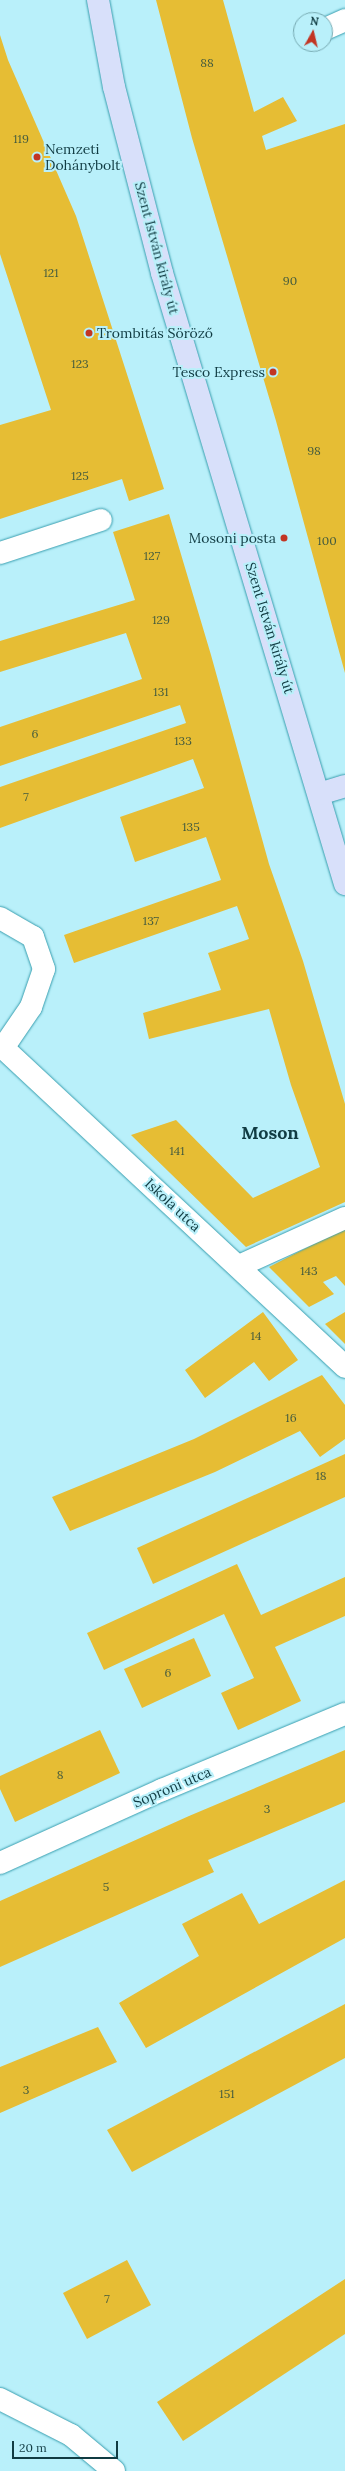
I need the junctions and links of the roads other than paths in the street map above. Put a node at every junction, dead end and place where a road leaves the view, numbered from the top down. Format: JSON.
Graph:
{"nodes":[{"id":1,"x":98,"y":0,"type":"edge"},
{"id":2,"x":345,"y":20,"type":"edge"},
{"id":3,"x":333,"y":25,"type":"edge"},
{"id":4,"x":101,"y":520,"type":"dead end"},
{"id":5,"x":0,"y":553,"type":"edge"},
{"id":6,"x":345,"y":786,"type":"edge"},
{"id":7,"x":319,"y":794,"type":"junction"},
{"id":8,"x":345,"y":884,"type":"edge"},
{"id":9,"x":0,"y":918,"type":"edge"},
{"id":10,"x":1,"y":1046,"type":"edge"},
{"id":11,"x":345,"y":1218,"type":"edge"},
{"id":12,"x":239,"y":1266,"type":"junction"},
{"id":13,"x":345,"y":1367,"type":"edge"},
{"id":14,"x":345,"y":1714,"type":"edge"},
{"id":15,"x":0,"y":1863,"type":"edge"},
{"id":16,"x":0,"y":2399,"type":"edge"},
{"id":17,"x":114,"y":2471,"type":"edge"}],
"edges":[{"from":1,"to":7,"type":"main road","name":"Szent István király út"},
{"from":2,"to":3,"type":"street"},
{"from":4,"to":5,"type":"street"},
{"from":6,"to":7,"type":"main road"},
{"from":7,"to":8,"type":"main road","name":"Szent István király út"},
{"from":9,"to":10,"type":"street"},
{"from":10,"to":12,"type":"street","name":"Iskola utca"},
{"from":11,"to":12,"type":"street"},
{"from":12,"to":13,"type":"street","name":"Iskola utca"},
{"from":14,"to":15,"type":"street","name":"Soproni utca"},
{"from":16,"to":17,"type":"street"}]}
